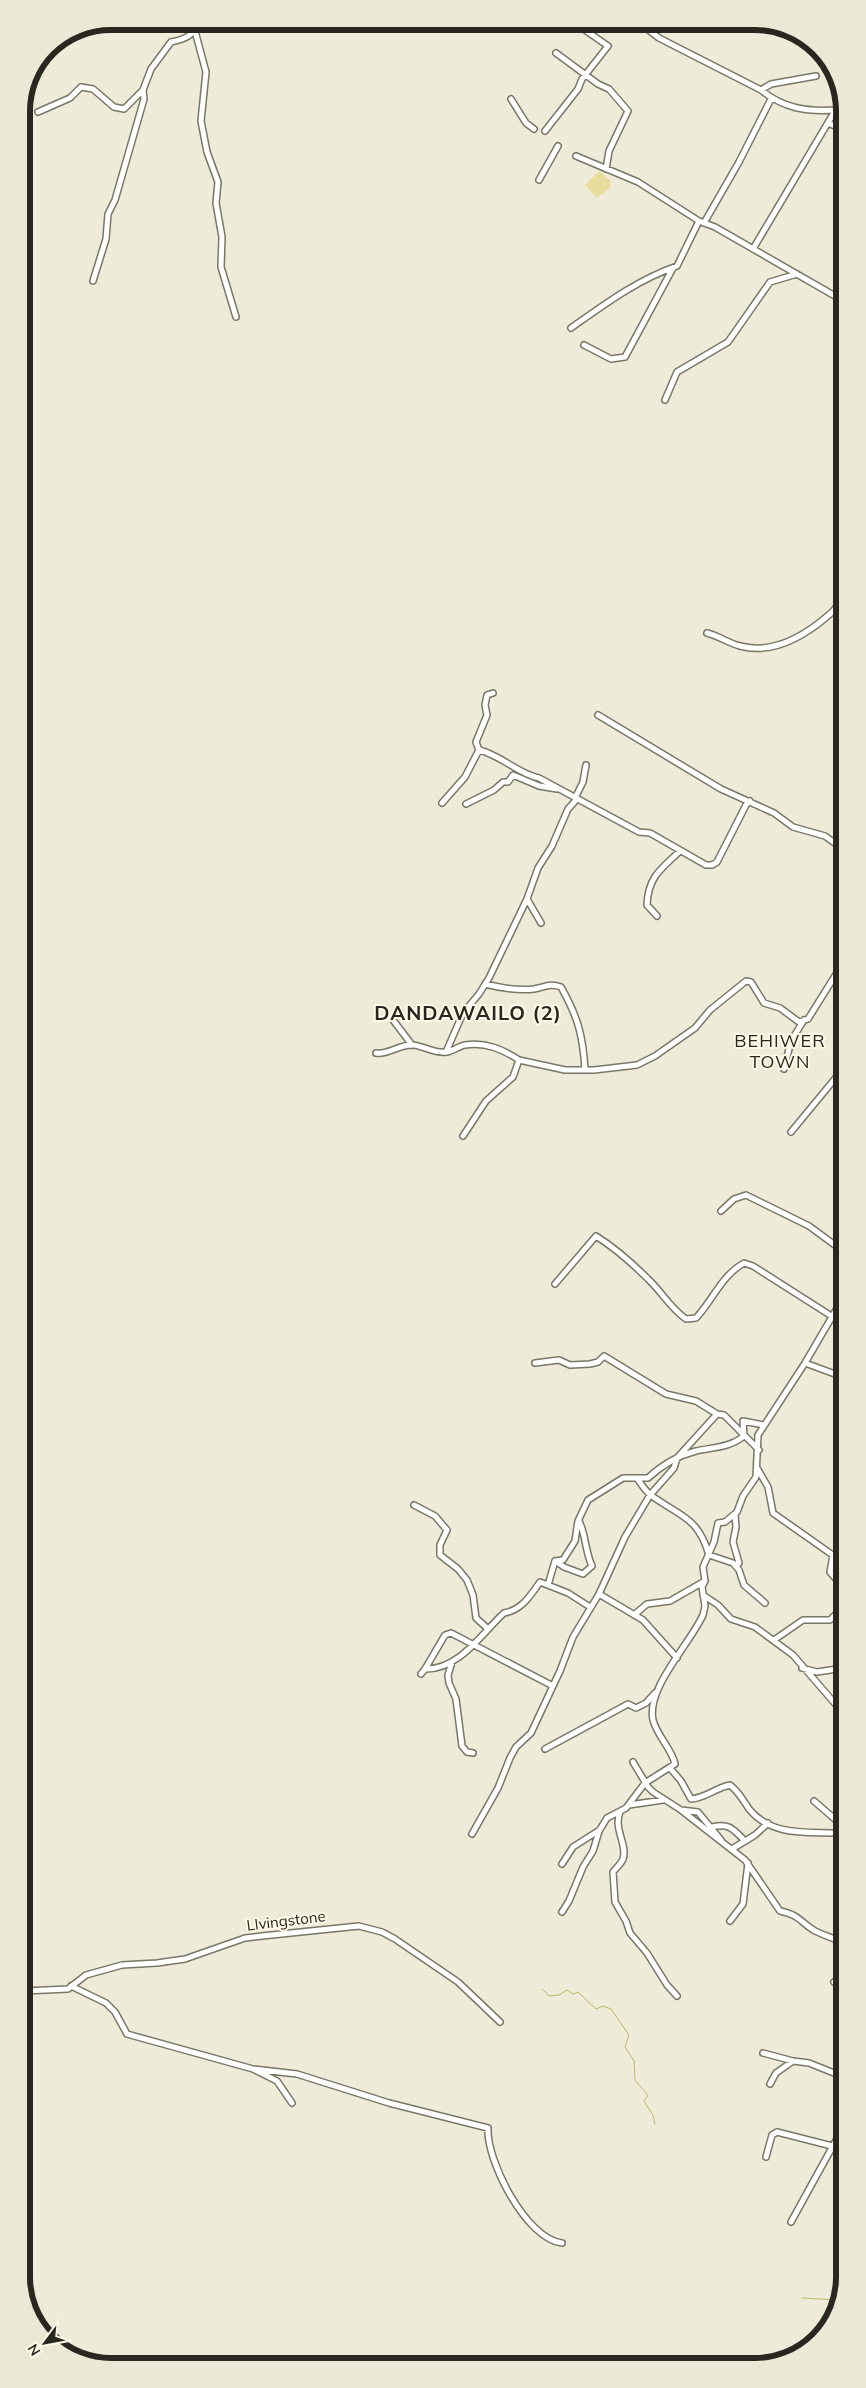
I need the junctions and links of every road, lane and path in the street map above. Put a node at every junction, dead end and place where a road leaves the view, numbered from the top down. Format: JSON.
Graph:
{"nodes":[{"id":1,"x":196,"y":30,"type":"joint"},
{"id":2,"x":585,"y":30,"type":"edge"},
{"id":3,"x":649,"y":30,"type":"edge"},
{"id":4,"x":556,"y":54,"type":"dead end"},
{"id":5,"x":585,"y":75,"type":"junction"},
{"id":6,"x":816,"y":76,"type":"dead end"},
{"id":7,"x":143,"y":90,"type":"junction"},
{"id":8,"x":761,"y":90,"type":"junction"},
{"id":9,"x":511,"y":99,"type":"dead end"},
{"id":10,"x":771,"y":99,"type":"junction"},
{"id":11,"x":834,"y":110,"type":"joint"},
{"id":12,"x":38,"y":112,"type":"dead end"},
{"id":13,"x":828,"y":123,"type":"junction"},
{"id":14,"x":836,"y":127,"type":"edge"},
{"id":15,"x":534,"y":129,"type":"dead end"},
{"id":16,"x":545,"y":131,"type":"dead end"},
{"id":17,"x":558,"y":146,"type":"dead end"},
{"id":18,"x":576,"y":156,"type":"dead end"},
{"id":19,"x":606,"y":169,"type":"junction"},
{"id":20,"x":539,"y":180,"type":"dead end"},
{"id":21,"x":701,"y":222,"type":"junction"},
{"id":22,"x":753,"y":249,"type":"junction"},
{"id":23,"x":673,"y":268,"type":"junction"},
{"id":24,"x":797,"y":274,"type":"junction"},
{"id":25,"x":93,"y":281,"type":"dead end"},
{"id":26,"x":836,"y":297,"type":"edge"},
{"id":27,"x":236,"y":317,"type":"dead end"},
{"id":28,"x":571,"y":328,"type":"dead end"},
{"id":29,"x":584,"y":345,"type":"dead end"},
{"id":30,"x":665,"y":400,"type":"dead end"},
{"id":31,"x":836,"y":606,"type":"edge"},
{"id":32,"x":707,"y":634,"type":"dead end"},
{"id":33,"x":493,"y":693,"type":"dead end"},
{"id":34,"x":598,"y":715,"type":"dead end"},
{"id":35,"x":479,"y":750,"type":"junction"},
{"id":36,"x":586,"y":765,"type":"dead end"},
{"id":37,"x":560,"y":789,"type":"junction"},
{"id":38,"x":576,"y":798,"type":"junction"},
{"id":39,"x":750,"y":801,"type":"junction"},
{"id":40,"x":442,"y":804,"type":"dead end"},
{"id":41,"x":466,"y":804,"type":"dead end"},
{"id":42,"x":836,"y":844,"type":"edge"},
{"id":43,"x":680,"y":851,"type":"junction"},
{"id":44,"x":527,"y":899,"type":"junction"},
{"id":45,"x":657,"y":916,"type":"dead end"},
{"id":46,"x":541,"y":923,"type":"dead end"},
{"id":47,"x":836,"y":975,"type":"edge"},
{"id":48,"x":485,"y":984,"type":"junction"},
{"id":49,"x":393,"y":1020,"type":"dead end"},
{"id":50,"x":805,"y":1020,"type":"junction"},
{"id":51,"x":412,"y":1045,"type":"junction"},
{"id":52,"x":446,"y":1052,"type":"junction"},
{"id":53,"x":376,"y":1053,"type":"dead end"},
{"id":54,"x":519,"y":1060,"type":"junction"},
{"id":55,"x":784,"y":1069,"type":"dead end"},
{"id":56,"x":586,"y":1070,"type":"junction"},
{"id":57,"x":836,"y":1077,"type":"edge"},
{"id":58,"x":791,"y":1132,"type":"dead end"},
{"id":59,"x":463,"y":1136,"type":"dead end"},
{"id":60,"x":722,"y":1212,"type":"dead end"},
{"id":61,"x":836,"y":1246,"type":"edge"},
{"id":62,"x":555,"y":1284,"type":"dead end"},
{"id":63,"x":836,"y":1311,"type":"edge"},
{"id":64,"x":833,"y":1317,"type":"junction"},
{"id":65,"x":535,"y":1363,"type":"dead end"},
{"id":66,"x":806,"y":1363,"type":"junction"},
{"id":67,"x":836,"y":1374,"type":"edge"},
{"id":68,"x":717,"y":1414,"type":"junction"},
{"id":69,"x":764,"y":1425,"type":"junction"},
{"id":70,"x":744,"y":1436,"type":"junction"},
{"id":71,"x":759,"y":1450,"type":"junction"},
{"id":72,"x":677,"y":1458,"type":"junction"},
{"id":73,"x":758,"y":1468,"type":"junction"},
{"id":74,"x":637,"y":1478,"type":"junction"},
{"id":75,"x":650,"y":1496,"type":"junction"},
{"id":76,"x":414,"y":1505,"type":"dead end"},
{"id":77,"x":735,"y":1514,"type":"junction"},
{"id":78,"x":578,"y":1521,"type":"junction"},
{"id":79,"x":709,"y":1555,"type":"junction"},
{"id":80,"x":833,"y":1555,"type":"junction"},
{"id":81,"x":836,"y":1557,"type":"edge"},
{"id":82,"x":555,"y":1561,"type":"junction"},
{"id":83,"x":736,"y":1566,"type":"junction"},
{"id":84,"x":836,"y":1579,"type":"edge"},
{"id":85,"x":705,"y":1581,"type":"junction"},
{"id":86,"x":548,"y":1585,"type":"junction"},
{"id":87,"x":599,"y":1594,"type":"junction"},
{"id":88,"x":703,"y":1595,"type":"junction"},
{"id":89,"x":765,"y":1603,"type":"dead end"},
{"id":90,"x":590,"y":1607,"type":"junction"},
{"id":91,"x":836,"y":1614,"type":"edge"},
{"id":92,"x":634,"y":1616,"type":"junction"},
{"id":93,"x":487,"y":1628,"type":"junction"},
{"id":94,"x":774,"y":1640,"type":"junction"},
{"id":95,"x":474,"y":1644,"type":"junction"},
{"id":96,"x":677,"y":1658,"type":"junction"},
{"id":97,"x":452,"y":1661,"type":"junction"},
{"id":98,"x":802,"y":1667,"type":"junction"},
{"id":99,"x":425,"y":1669,"type":"junction"},
{"id":100,"x":836,"y":1669,"type":"edge"},
{"id":101,"x":421,"y":1674,"type":"dead end"},
{"id":102,"x":553,"y":1686,"type":"junction"},
{"id":103,"x":660,"y":1687,"type":"junction"},
{"id":104,"x":836,"y":1705,"type":"edge"},
{"id":105,"x":545,"y":1749,"type":"dead end"},
{"id":106,"x":473,"y":1753,"type":"dead end"},
{"id":107,"x":633,"y":1762,"type":"dead end"},
{"id":108,"x":670,"y":1768,"type":"junction"},
{"id":109,"x":645,"y":1784,"type":"junction"},
{"id":110,"x":663,"y":1800,"type":"junction"},
{"id":111,"x":814,"y":1801,"type":"dead end"},
{"id":112,"x":629,"y":1805,"type":"junction"},
{"id":113,"x":681,"y":1810,"type":"junction"},
{"id":114,"x":620,"y":1812,"type":"junction"},
{"id":115,"x":836,"y":1820,"type":"edge"},
{"id":116,"x":768,"y":1823,"type":"junction"},
{"id":117,"x":712,"y":1827,"type":"junction"},
{"id":118,"x":599,"y":1831,"type":"junction"},
{"id":119,"x":832,"y":1833,"type":"dead end"},
{"id":120,"x":472,"y":1834,"type":"dead end"},
{"id":121,"x":745,"y":1841,"type":"junction"},
{"id":122,"x":724,"y":1844,"type":"junction"},
{"id":123,"x":732,"y":1849,"type":"junction"},
{"id":124,"x":748,"y":1863,"type":"junction"},
{"id":125,"x":562,"y":1864,"type":"dead end"},
{"id":126,"x":562,"y":1912,"type":"dead end"},
{"id":127,"x":730,"y":1921,"type":"dead end"},
{"id":128,"x":836,"y":1940,"type":"edge"},
{"id":129,"x":71,"y":1986,"type":"junction"},
{"id":130,"x":30,"y":1991,"type":"edge"},
{"id":131,"x":678,"y":1996,"type":"dead end"},
{"id":132,"x":500,"y":2022,"type":"dead end"},
{"id":133,"x":764,"y":2053,"type":"dead end"},
{"id":134,"x":793,"y":2061,"type":"junction"},
{"id":135,"x":252,"y":2069,"type":"junction"},
{"id":136,"x":836,"y":2074,"type":"edge"},
{"id":137,"x":770,"y":2084,"type":"dead end"},
{"id":138,"x":292,"y":2103,"type":"dead end"},
{"id":139,"x":836,"y":2139,"type":"edge"},
{"id":140,"x":832,"y":2146,"type":"junction"},
{"id":141,"x":766,"y":2157,"type":"dead end"},
{"id":142,"x":791,"y":2222,"type":"dead end"},
{"id":143,"x":562,"y":2243,"type":"dead end"}],
"edges":[{"from":1,"to":7,"type":"street"},
{"from":1,"to":27,"type":"street"},
{"from":2,"to":5,"type":"street"},
{"from":3,"to":8,"type":"street"},
{"from":4,"to":5,"type":"street"},
{"from":5,"to":16,"type":"street"},
{"from":5,"to":19,"type":"street"},
{"from":6,"to":8,"type":"street"},
{"from":7,"to":12,"type":"street"},
{"from":7,"to":25,"type":"street"},
{"from":8,"to":10,"type":"street"},
{"from":9,"to":15,"type":"street"},
{"from":10,"to":11,"type":"street"},
{"from":10,"to":21,"type":"street"},
{"from":11,"to":13,"type":"street"},
{"from":13,"to":14,"type":"street"},
{"from":13,"to":22,"type":"street"},
{"from":17,"to":20,"type":"street"},
{"from":18,"to":19,"type":"street"},
{"from":19,"to":21,"type":"street"},
{"from":21,"to":22,"type":"street"},
{"from":21,"to":23,"type":"street"},
{"from":22,"to":24,"type":"street"},
{"from":23,"to":28,"type":"street"},
{"from":23,"to":29,"type":"street"},
{"from":24,"to":26,"type":"street"},
{"from":24,"to":30,"type":"street"},
{"from":31,"to":32,"type":"street"},
{"from":33,"to":35,"type":"street"},
{"from":34,"to":39,"type":"street"},
{"from":35,"to":37,"type":"street"},
{"from":35,"to":40,"type":"street"},
{"from":36,"to":38,"type":"street"},
{"from":37,"to":38,"type":"street"},
{"from":37,"to":41,"type":"street"},
{"from":38,"to":43,"type":"street"},
{"from":38,"to":44,"type":"street"},
{"from":39,"to":42,"type":"street"},
{"from":39,"to":43,"type":"street"},
{"from":43,"to":45,"type":"street"},
{"from":44,"to":46,"type":"street"},
{"from":44,"to":48,"type":"street"},
{"from":47,"to":50,"type":"street"},
{"from":48,"to":52,"type":"street"},
{"from":48,"to":56,"type":"street"},
{"from":49,"to":51,"type":"street"},
{"from":50,"to":55,"type":"street"},
{"from":50,"to":56,"type":"street"},
{"from":51,"to":52,"type":"street"},
{"from":51,"to":53,"type":"street"},
{"from":52,"to":54,"type":"street"},
{"from":54,"to":56,"type":"street"},
{"from":54,"to":59,"type":"street"},
{"from":57,"to":58,"type":"street"},
{"from":60,"to":61,"type":"street"},
{"from":62,"to":64,"type":"street"},
{"from":63,"to":64,"type":"street"},
{"from":64,"to":66,"type":"street"},
{"from":65,"to":68,"type":"street"},
{"from":66,"to":67,"type":"street"},
{"from":66,"to":69,"type":"street"},
{"from":68,"to":70,"type":"street"},
{"from":68,"to":72,"type":"street"},
{"from":69,"to":70,"type":"street"},
{"from":69,"to":71,"type":"street"},
{"from":70,"to":71,"type":"street"},
{"from":70,"to":72,"type":"street"},
{"from":71,"to":73,"type":"street"},
{"from":72,"to":74,"type":"street"},
{"from":72,"to":75,"type":"street"},
{"from":73,"to":77,"type":"street"},
{"from":73,"to":80,"type":"street"},
{"from":74,"to":75,"type":"street"},
{"from":74,"to":78,"type":"street"},
{"from":75,"to":79,"type":"street"},
{"from":75,"to":87,"type":"street"},
{"from":76,"to":93,"type":"street"},
{"from":77,"to":79,"type":"street"},
{"from":77,"to":83,"type":"street"},
{"from":78,"to":82,"type":"street"},
{"from":78,"to":82,"type":"street"},
{"from":79,"to":83,"type":"street"},
{"from":79,"to":85,"type":"street"},
{"from":80,"to":81,"type":"street"},
{"from":80,"to":84,"type":"street"},
{"from":82,"to":86,"type":"street"},
{"from":83,"to":89,"type":"street"},
{"from":85,"to":88,"type":"street"},
{"from":85,"to":92,"type":"street"},
{"from":86,"to":90,"type":"street"},
{"from":86,"to":93,"type":"street"},
{"from":87,"to":90,"type":"street"},
{"from":87,"to":92,"type":"street"},
{"from":88,"to":94,"type":"street"},
{"from":88,"to":96,"type":"street"},
{"from":90,"to":102,"type":"street"},
{"from":91,"to":94,"type":"street"},
{"from":92,"to":96,"type":"street"},
{"from":93,"to":95,"type":"street"},
{"from":94,"to":98,"type":"street"},
{"from":95,"to":97,"type":"street"},
{"from":95,"to":99,"type":"street"},
{"from":95,"to":102,"type":"street"},
{"from":96,"to":103,"type":"street"},
{"from":97,"to":99,"type":"street"},
{"from":97,"to":106,"type":"street"},
{"from":98,"to":100,"type":"street"},
{"from":98,"to":104,"type":"street"},
{"from":99,"to":101,"type":"street"},
{"from":102,"to":120,"type":"street"},
{"from":103,"to":105,"type":"street"},
{"from":103,"to":108,"type":"street"},
{"from":107,"to":109,"type":"street"},
{"from":108,"to":109,"type":"street"},
{"from":108,"to":116,"type":"street"},
{"from":109,"to":110,"type":"street"},
{"from":109,"to":112,"type":"street"},
{"from":110,"to":112,"type":"street"},
{"from":110,"to":113,"type":"street"},
{"from":111,"to":115,"type":"street"},
{"from":112,"to":114,"type":"street"},
{"from":113,"to":117,"type":"street"},
{"from":113,"to":122,"type":"street"},
{"from":114,"to":118,"type":"street"},
{"from":114,"to":131,"type":"street"},
{"from":116,"to":119,"type":"street"},
{"from":116,"to":121,"type":"street"},
{"from":117,"to":121,"type":"street"},
{"from":117,"to":122,"type":"street"},
{"from":118,"to":125,"type":"street"},
{"from":118,"to":126,"type":"street"},
{"from":121,"to":123,"type":"street"},
{"from":122,"to":123,"type":"street"},
{"from":123,"to":124,"type":"street"},
{"from":124,"to":127,"type":"street"},
{"from":124,"to":128,"type":"street"},
{"from":129,"to":130,"type":"street","name":"LIvingstone"},
{"from":129,"to":132,"type":"street","name":"LIvingstone"},
{"from":129,"to":135,"type":"street"},
{"from":133,"to":134,"type":"street"},
{"from":134,"to":136,"type":"street"},
{"from":134,"to":137,"type":"street"},
{"from":135,"to":138,"type":"street"},
{"from":135,"to":143,"type":"street"},
{"from":139,"to":140,"type":"street"},
{"from":140,"to":141,"type":"street"},
{"from":140,"to":142,"type":"street"}]}
